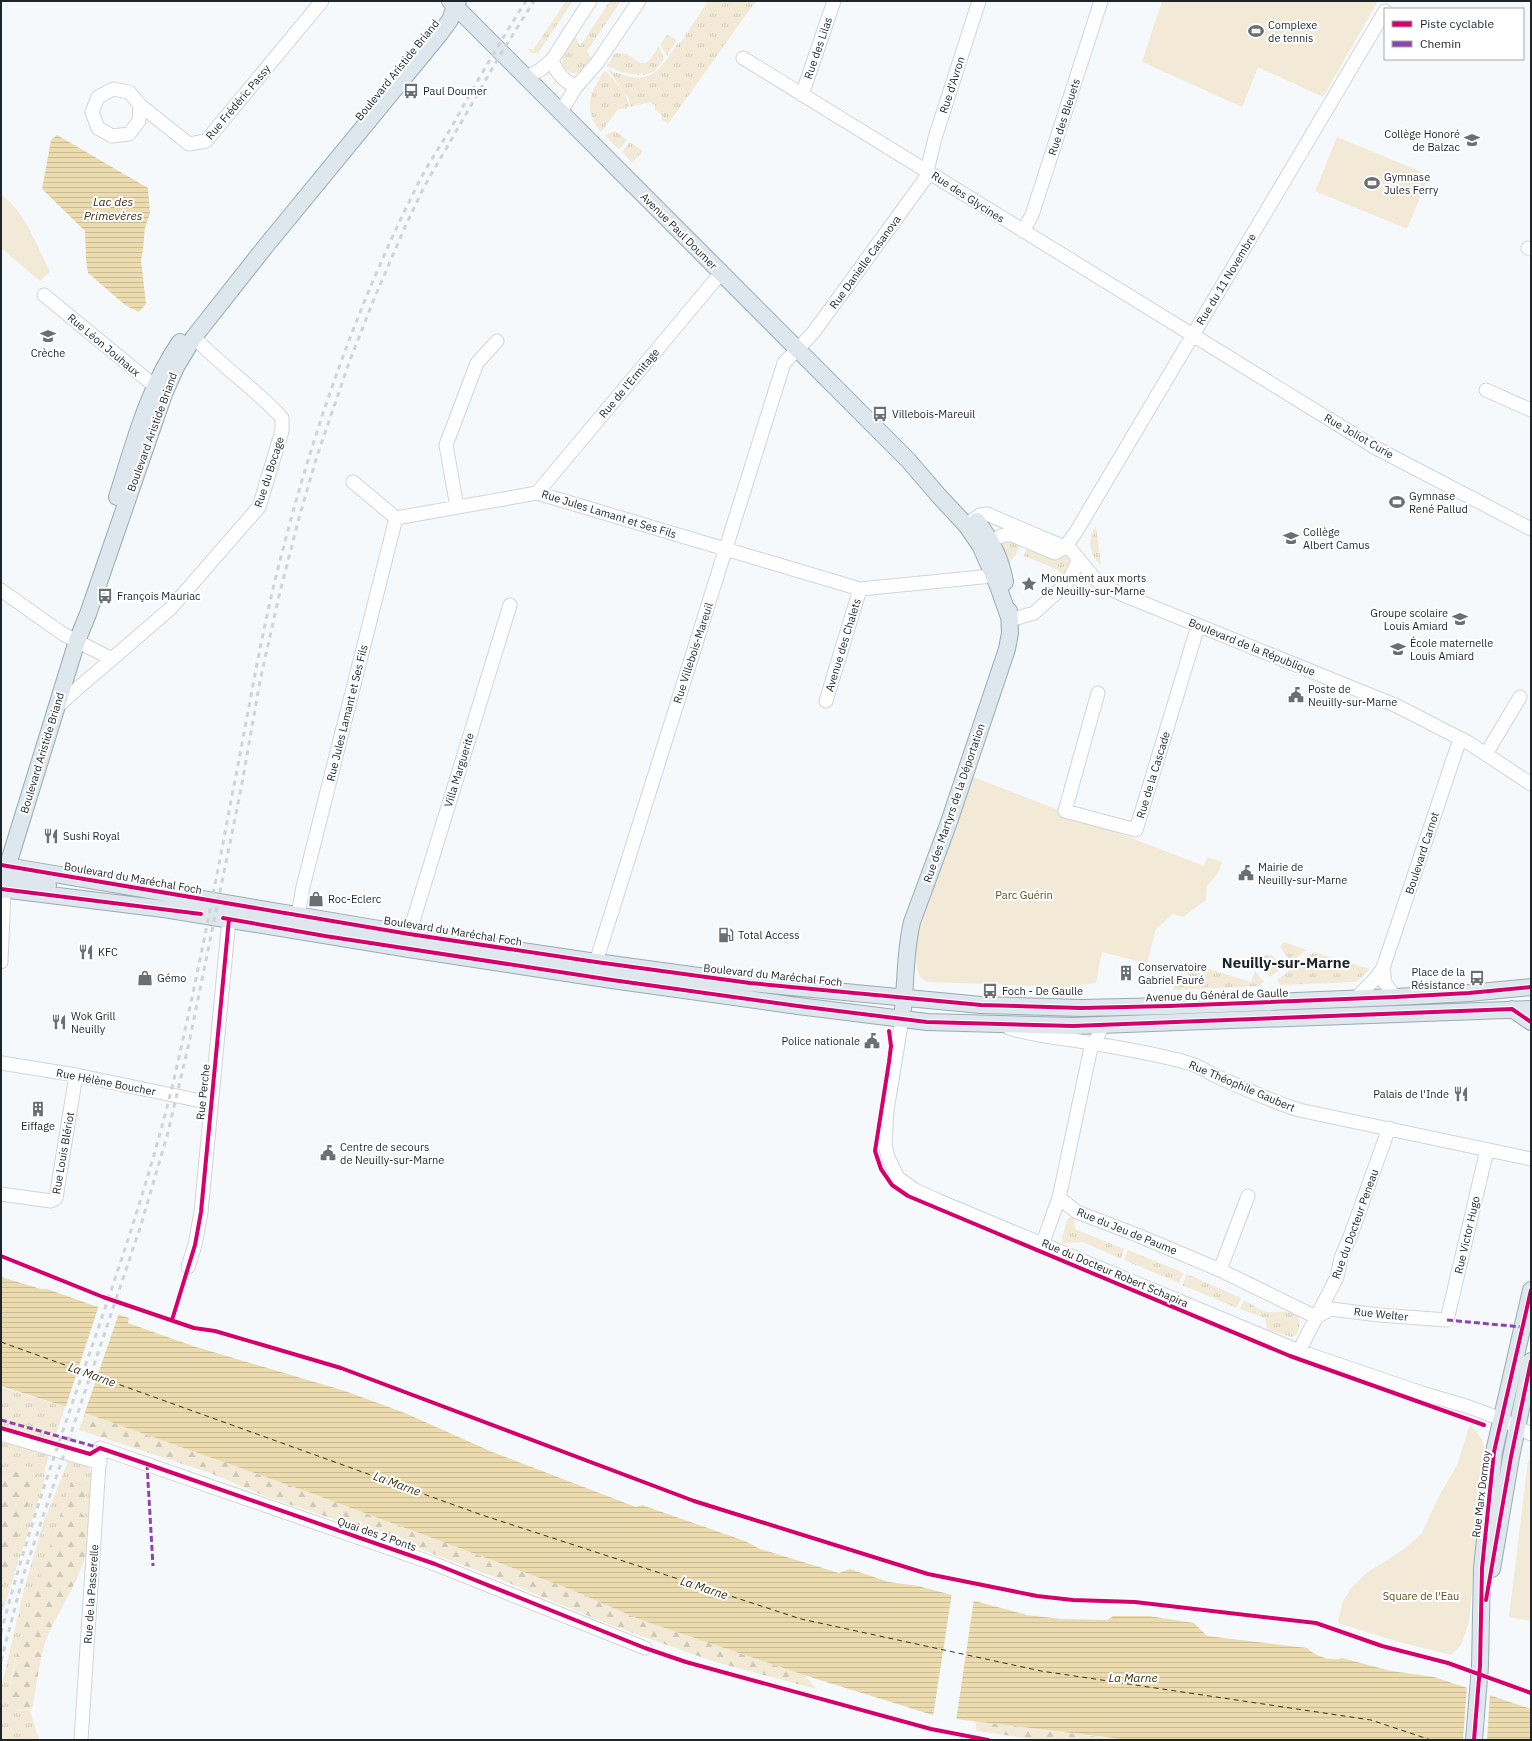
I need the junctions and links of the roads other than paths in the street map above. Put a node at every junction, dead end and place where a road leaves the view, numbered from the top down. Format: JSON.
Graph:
{"nodes":[{"id":1,"x":322,"y":1,"type":"edge"},
{"id":2,"x":590,"y":1,"type":"edge"},
{"id":3,"x":639,"y":1,"type":"edge"},
{"id":4,"x":834,"y":1,"type":"edge"},
{"id":5,"x":978,"y":1,"type":"edge"},
{"id":6,"x":1101,"y":1,"type":"edge"},
{"id":7,"x":454,"y":3,"type":"edge"},
{"id":8,"x":1384,"y":13,"type":"edge"},
{"id":9,"x":743,"y":58,"type":"dead end"},
{"id":10,"x":552,"y":60,"type":"junction"},
{"id":11,"x":527,"y":77,"type":"junction"},
{"id":12,"x":576,"y":87,"type":"junction"},
{"id":13,"x":802,"y":95,"type":"junction"},
{"id":14,"x":140,"y":105,"type":"dead end"},
{"id":15,"x":561,"y":111,"type":"junction"},
{"id":16,"x":927,"y":170,"type":"junction"},
{"id":17,"x":1023,"y":231,"type":"junction"},
{"id":18,"x":721,"y":273,"type":"junction"},
{"id":19,"x":44,"y":295,"type":"dead end"},
{"id":20,"x":1192,"y":336,"type":"junction"},
{"id":21,"x":194,"y":337,"type":"junction"},
{"id":22,"x":497,"y":341,"type":"dead end"},
{"id":23,"x":797,"y":349,"type":"junction"},
{"id":24,"x":159,"y":390,"type":"junction"},
{"id":25,"x":1486,"y":390,"type":"dead end"},
{"id":26,"x":1531,"y":410,"type":"edge"},
{"id":27,"x":353,"y":482,"type":"dead end"},
{"id":28,"x":537,"y":493,"type":"junction"},
{"id":29,"x":457,"y":507,"type":"junction"},
{"id":30,"x":396,"y":518,"type":"junction"},
{"id":31,"x":971,"y":521,"type":"junction"},
{"id":32,"x":1531,"y":529,"type":"edge"},
{"id":33,"x":985,"y":542,"type":"junction"},
{"id":34,"x":1065,"y":547,"type":"junction"},
{"id":35,"x":726,"y":549,"type":"junction"},
{"id":36,"x":1079,"y":559,"type":"junction"},
{"id":37,"x":1002,"y":575,"type":"junction"},
{"id":38,"x":860,"y":589,"type":"junction"},
{"id":39,"x":1,"y":590,"type":"edge"},
{"id":40,"x":510,"y":605,"type":"dead end"},
{"id":41,"x":1010,"y":620,"type":"junction"},
{"id":42,"x":1198,"y":626,"type":"junction"},
{"id":43,"x":77,"y":641,"type":"junction"},
{"id":44,"x":112,"y":659,"type":"junction"},
{"id":45,"x":1098,"y":693,"type":"dead end"},
{"id":46,"x":1520,"y":697,"type":"dead end"},
{"id":47,"x":826,"y":700,"type":"dead end"},
{"id":48,"x":55,"y":710,"type":"junction"},
{"id":49,"x":1462,"y":739,"type":"junction"},
{"id":50,"x":1486,"y":754,"type":"junction"},
{"id":51,"x":1531,"y":784,"type":"edge"},
{"id":52,"x":3,"y":867,"type":"edge"},
{"id":53,"x":129,"y":886,"type":"junction"},
{"id":54,"x":2,"y":890,"type":"edge"},
{"id":55,"x":298,"y":915,"type":"junction"},
{"id":56,"x":229,"y":919,"type":"junction"},
{"id":57,"x":409,"y":934,"type":"junction"},
{"id":58,"x":1,"y":962,"type":"edge"},
{"id":59,"x":596,"y":962,"type":"junction"},
{"id":60,"x":1383,"y":968,"type":"junction"},
{"id":61,"x":1531,"y":987,"type":"edge"},
{"id":62,"x":1395,"y":997,"type":"junction"},
{"id":63,"x":1355,"y":999,"type":"junction"},
{"id":64,"x":903,"y":1004,"type":"junction"},
{"id":65,"x":1102,"y":1008,"type":"junction"},
{"id":66,"x":1512,"y":1009,"type":"junction"},
{"id":67,"x":1531,"y":1009,"type":"edge"},
{"id":68,"x":1531,"y":1022,"type":"edge"},
{"id":69,"x":999,"y":1024,"type":"junction"},
{"id":70,"x":1103,"y":1025,"type":"junction"},
{"id":71,"x":1094,"y":1044,"type":"junction"},
{"id":72,"x":1,"y":1063,"type":"edge"},
{"id":73,"x":76,"y":1075,"type":"junction"},
{"id":74,"x":211,"y":1103,"type":"junction"},
{"id":75,"x":1389,"y":1128,"type":"junction"},
{"id":76,"x":1487,"y":1150,"type":"junction"},
{"id":77,"x":1531,"y":1159,"type":"edge"},
{"id":78,"x":1,"y":1194,"type":"edge"},
{"id":79,"x":1248,"y":1196,"type":"dead end"},
{"id":80,"x":1059,"y":1198,"type":"junction"},
{"id":81,"x":1042,"y":1245,"type":"junction"},
{"id":82,"x":188,"y":1267,"type":"dead end"},
{"id":83,"x":1220,"y":1270,"type":"junction"},
{"id":84,"x":1531,"y":1290,"type":"edge"},
{"id":85,"x":1316,"y":1317,"type":"junction"},
{"id":86,"x":1447,"y":1320,"type":"joint"},
{"id":87,"x":1299,"y":1351,"type":"junction"},
{"id":88,"x":1531,"y":1361,"type":"edge"},
{"id":89,"x":1501,"y":1419,"type":"junction"},
{"id":90,"x":1516,"y":1427,"type":"junction"},
{"id":91,"x":1,"y":1434,"type":"edge"},
{"id":92,"x":1531,"y":1434,"type":"edge"},
{"id":93,"x":100,"y":1448,"type":"joint"},
{"id":94,"x":100,"y":1463,"type":"junction"},
{"id":95,"x":1480,"y":1631,"type":"junction"},
{"id":96,"x":644,"y":1648,"type":"dead end"},
{"id":97,"x":81,"y":1740,"type":"edge"},
{"id":98,"x":1474,"y":1740,"type":"edge"}],
"edges":[{"from":1,"to":14,"type":"street","name":"Rue Frédéric Passy"},
{"from":2,"to":10,"type":"street"},
{"from":3,"to":12,"type":"street"},
{"from":4,"to":13,"type":"street","name":"Rue des Lilas"},
{"from":5,"to":16,"type":"street","name":"Rue d'Avron"},
{"from":6,"to":17,"type":"street","name":"Rue des Bleuets"},
{"from":7,"to":11,"type":"main road","name":"Avenue Paul Doumer"},
{"from":7,"to":21,"type":"main road","name":"Boulevard Aristide Briand"},
{"from":7,"to":24,"type":"main road","name":"Boulevard Aristide Briand"},
{"from":8,"to":20,"type":"street","name":"Rue du 11 Novembre"},
{"from":9,"to":13,"type":"street","name":"Rue des Glycines"},
{"from":10,"to":11,"type":"street"},
{"from":10,"to":12,"type":"street"},
{"from":11,"to":15,"type":"main road","name":"Avenue Paul Doumer"},
{"from":12,"to":15,"type":"street"},
{"from":13,"to":16,"type":"street","name":"Rue des Glycines"},
{"from":15,"to":18,"type":"main road","name":"Avenue Paul Doumer"},
{"from":16,"to":17,"type":"street","name":"Rue des Glycines"},
{"from":16,"to":23,"type":"street","name":"Rue Danielle Casanova"},
{"from":17,"to":20,"type":"street","name":"Rue des Glycines"},
{"from":18,"to":23,"type":"main road","name":"Avenue Paul Doumer"},
{"from":18,"to":28,"type":"street","name":"Rue de l'Ermitage"},
{"from":19,"to":24,"type":"street","name":"Rue Léon Jouhaux"},
{"from":20,"to":32,"type":"street","name":"Rue Joliot Curie"},
{"from":20,"to":34,"type":"street","name":"Rue du 11 Novembre"},
{"from":21,"to":24,"type":"main road","name":"Boulevard Aristide Briand"},
{"from":21,"to":44,"type":"street","name":"Rue du Bocage"},
{"from":22,"to":29,"type":"street"},
{"from":23,"to":31,"type":"main road","name":"Avenue Paul Doumer"},
{"from":23,"to":35,"type":"street","name":"Rue Villebois-Mareuil"},
{"from":24,"to":43,"type":"main road","name":"Boulevard Aristide Briand"},
{"from":25,"to":26,"type":"street"},
{"from":27,"to":30,"type":"street"},
{"from":28,"to":29,"type":"street","name":"Rue Jules Lamant et Ses Fils"},
{"from":28,"to":35,"type":"street","name":"Rue Jules Lamant et Ses Fils"},
{"from":29,"to":30,"type":"street","name":"Rue Jules Lamant et Ses Fils"},
{"from":30,"to":55,"type":"street","name":"Rue Jules Lamant et Ses Fils"},
{"from":31,"to":33,"type":"main road","name":"Avenue Paul Doumer"},
{"from":31,"to":34,"type":"street"},
{"from":33,"to":34,"type":"street"},
{"from":33,"to":37,"type":"main road","name":"Avenue Paul Doumer"},
{"from":34,"to":36,"type":"street","name":"Boulevard de la République"},
{"from":35,"to":38,"type":"street","name":"Rue Jules Lamant et Ses Fils"},
{"from":35,"to":59,"type":"street","name":"Rue Villebois-Mareuil"},
{"from":36,"to":41,"type":"street"},
{"from":36,"to":42,"type":"street","name":"Boulevard de la République"},
{"from":37,"to":38,"type":"street","name":"Rue Jules Lamant et Ses Fils"},
{"from":37,"to":41,"type":"main road","name":"Rue des Martyrs de la Déportation"},
{"from":38,"to":47,"type":"street","name":"Avenue des Chalets"},
{"from":39,"to":43,"type":"street"},
{"from":40,"to":57,"type":"street","name":"Villa Marguerite"},
{"from":41,"to":64,"type":"main road","name":"Rue des Martyrs de la Déportation"},
{"from":42,"to":45,"type":"street","name":"Rue de la Cascade"},
{"from":42,"to":49,"type":"street","name":"Boulevard de la République"},
{"from":43,"to":44,"type":"street"},
{"from":43,"to":48,"type":"main road","name":"Boulevard Aristide Briand"},
{"from":44,"to":48,"type":"street","name":"Rue du Bocage"},
{"from":46,"to":50,"type":"street"},
{"from":48,"to":52,"type":"main road","name":"Boulevard Aristide Briand"},
{"from":49,"to":50,"type":"street","name":"Boulevard de la République"},
{"from":49,"to":60,"type":"street","name":"Boulevard Carnot"},
{"from":50,"to":51,"type":"street","name":"Boulevard de la République"},
{"from":52,"to":53,"type":"main road","name":"Boulevard du Maréchal Foch"},
{"from":52,"to":54,"type":"main road","name":"Boulevard Aristide Briand"},
{"from":53,"to":54,"type":"main road"},
{"from":53,"to":55,"type":"main road","name":"Boulevard du Maréchal Foch"},
{"from":54,"to":56,"type":"main road"},
{"from":54,"to":58,"type":"street"},
{"from":55,"to":57,"type":"main road","name":"Boulevard du Maréchal Foch"},
{"from":56,"to":64,"type":"main road"},
{"from":56,"to":74,"type":"street","name":"Rue Perche"},
{"from":57,"to":59,"type":"main road","name":"Boulevard du Maréchal Foch"},
{"from":59,"to":64,"type":"main road","name":"Boulevard du Maréchal Foch"},
{"from":60,"to":62,"type":"street"},
{"from":60,"to":63,"type":"street","name":"Boulevard Carnot"},
{"from":61,"to":62,"type":"main road","name":"Avenue du Général de Gaulle"},
{"from":62,"to":63,"type":"main road","name":"Avenue du Général de Gaulle"},
{"from":63,"to":65,"type":"main road","name":"Avenue du Général de Gaulle"},
{"from":64,"to":65,"type":"main road","name":"Avenue du Général de Gaulle"},
{"from":64,"to":69,"type":"main road"},
{"from":64,"to":81,"type":"street","name":"Rue du Docteur Robert Schapira"},
{"from":65,"to":70,"type":"main road"},
{"from":66,"to":67,"type":"main road"},
{"from":66,"to":68,"type":"main road"},
{"from":66,"to":70,"type":"main road"},
{"from":69,"to":70,"type":"main road"},
{"from":69,"to":71,"type":"street","name":"Rue Théophile Gaubert"},
{"from":70,"to":71,"type":"street"},
{"from":71,"to":75,"type":"street","name":"Rue Théophile Gaubert"},
{"from":71,"to":80,"type":"street"},
{"from":72,"to":73,"type":"street","name":"Rue Hélène Boucher"},
{"from":73,"to":74,"type":"street","name":"Rue Hélène Boucher"},
{"from":73,"to":78,"type":"street","name":"Rue Louis Blériot"},
{"from":74,"to":82,"type":"street","name":"Rue Perche"},
{"from":75,"to":76,"type":"street","name":"Rue Théophile Gaubert"},
{"from":75,"to":85,"type":"street","name":"Rue du Docteur Peneau"},
{"from":76,"to":77,"type":"street","name":"Rue Théophile Gaubert"},
{"from":76,"to":86,"type":"street","name":"Rue Victor Hugo"},
{"from":79,"to":83,"type":"street"},
{"from":80,"to":81,"type":"street"},
{"from":80,"to":83,"type":"street","name":"Rue du Jeu de Paume"},
{"from":81,"to":87,"type":"street","name":"Rue du Docteur Robert Schapira"},
{"from":83,"to":85,"type":"street","name":"Rue du Jeu de Paume"},
{"from":84,"to":89,"type":"main road","name":"Rue Marx Dormoy"},
{"from":85,"to":86,"type":"street","name":"Rue Welter"},
{"from":85,"to":87,"type":"street","name":"Rue du Docteur Peneau"},
{"from":87,"to":89,"type":"street","name":"Rue du Docteur Robert Schapira"},
{"from":88,"to":90,"type":"main road","name":"Rue Marx Dormoy"},
{"from":89,"to":90,"type":"street","name":"Rue du Docteur Robert Schapira"},
{"from":89,"to":95,"type":"main road","name":"Rue Marx Dormoy"},
{"from":90,"to":92,"type":"street","name":"Rue du Docteur Robert Schapira"},
{"from":90,"to":95,"type":"main road","name":"Rue Marx Dormoy"},
{"from":91,"to":94,"type":"street"},
{"from":93,"to":94,"type":"street","name":"Rue de la Passerelle"},
{"from":93,"to":96,"type":"street","name":"Quai des 2 Ponts"},
{"from":94,"to":97,"type":"street","name":"Rue de la Passerelle"},
{"from":95,"to":98,"type":"main road","name":"Rue Marx Dormoy"}]}
